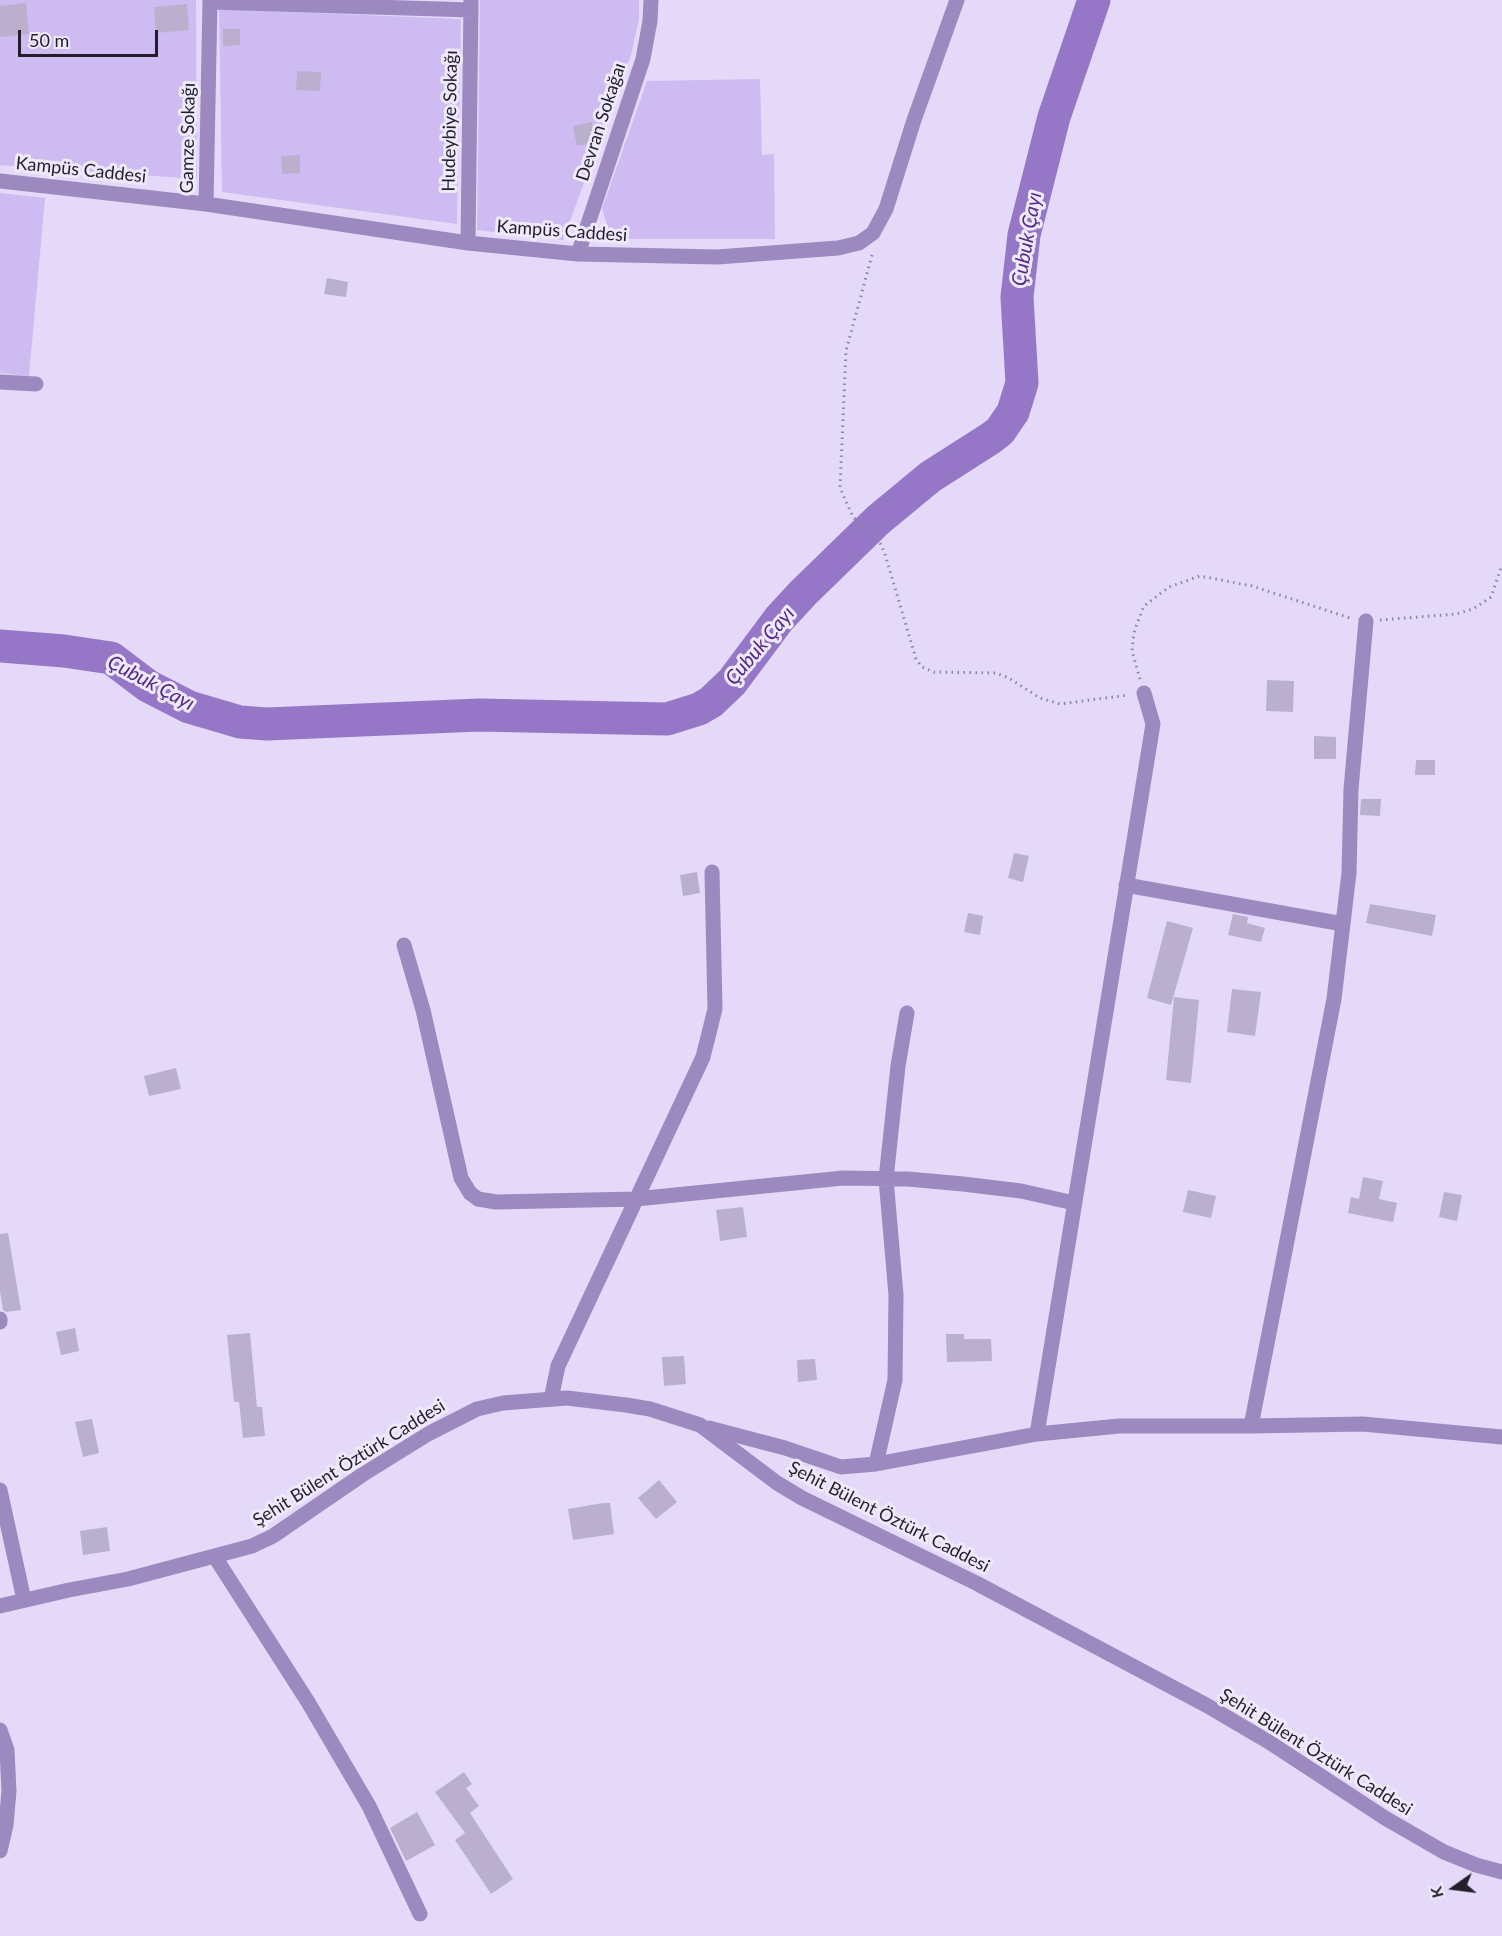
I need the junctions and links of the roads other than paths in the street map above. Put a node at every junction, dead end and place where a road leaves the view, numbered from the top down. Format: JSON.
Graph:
{"nodes":[{"id":1,"x":651,"y":0,"type":"edge"},
{"id":2,"x":957,"y":0,"type":"edge"},
{"id":3,"x":211,"y":1,"type":"edge"},
{"id":4,"x":471,"y":5,"type":"edge"},
{"id":5,"x":0,"y":181,"type":"edge"},
{"id":6,"x":206,"y":204,"type":"junction"},
{"id":7,"x":468,"y":243,"type":"junction"},
{"id":8,"x":578,"y":254,"type":"junction"},
{"id":9,"x":0,"y":381,"type":"edge"},
{"id":10,"x":36,"y":384,"type":"dead end"},
{"id":11,"x":1366,"y":621,"type":"road end"},
{"id":12,"x":1144,"y":693,"type":"road end"},
{"id":13,"x":712,"y":872,"type":"dead end"},
{"id":14,"x":1126,"y":885,"type":"junction"},
{"id":15,"x":1342,"y":924,"type":"junction"},
{"id":16,"x":404,"y":945,"type":"dead end"},
{"id":17,"x":907,"y":1012,"type":"dead end"},
{"id":18,"x":886,"y":1179,"type":"junction"},
{"id":19,"x":636,"y":1199,"type":"junction"},
{"id":20,"x":1074,"y":1203,"type":"junction"},
{"id":21,"x":551,"y":1399,"type":"junction"},
{"id":22,"x":1502,"y":1421,"type":"edge"},
{"id":23,"x":700,"y":1425,"type":"junction"},
{"id":24,"x":1251,"y":1426,"type":"junction"},
{"id":25,"x":1036,"y":1434,"type":"junction"},
{"id":26,"x":1500,"y":1437,"type":"edge"},
{"id":27,"x":876,"y":1464,"type":"junction"},
{"id":28,"x":0,"y":1490,"type":"edge"},
{"id":29,"x":215,"y":1557,"type":"junction"},
{"id":30,"x":24,"y":1600,"type":"junction"},
{"id":31,"x":0,"y":1606,"type":"edge"},
{"id":32,"x":0,"y":1730,"type":"edge"},
{"id":33,"x":0,"y":1851,"type":"edge"},
{"id":34,"x":1502,"y":1872,"type":"edge"},
{"id":35,"x":420,"y":1914,"type":"dead end"}],
"edges":[{"from":1,"to":8,"type":"street","name":"Devran Sokağaı"},
{"from":2,"to":8,"type":"street","name":"Kampüs Caddesi"},
{"from":3,"to":4,"type":"street"},
{"from":3,"to":6,"type":"street","name":"Gamze Sokağı"},
{"from":4,"to":7,"type":"street","name":"Hudeybiye Sokağı"},
{"from":5,"to":6,"type":"street","name":"Kampüs Caddesi"},
{"from":6,"to":7,"type":"street","name":"Kampüs Caddesi"},
{"from":7,"to":8,"type":"street","name":"Kampüs Caddesi"},
{"from":9,"to":10,"type":"street"},
{"from":11,"to":15,"type":"street"},
{"from":12,"to":14,"type":"street"},
{"from":13,"to":19,"type":"street"},
{"from":14,"to":15,"type":"street"},
{"from":14,"to":20,"type":"street"},
{"from":15,"to":24,"type":"street"},
{"from":16,"to":19,"type":"street"},
{"from":17,"to":18,"type":"street"},
{"from":18,"to":19,"type":"street"},
{"from":18,"to":20,"type":"street"},
{"from":18,"to":27,"type":"street"},
{"from":19,"to":21,"type":"street"},
{"from":20,"to":25,"type":"street"},
{"from":21,"to":23,"type":"street","name":"Şehit Bülent Öztürk Caddesi"},
{"from":21,"to":29,"type":"street","name":"Şehit Bülent Öztürk Caddesi"},
{"from":22,"to":26,"type":"street"},
{"from":23,"to":27,"type":"street"},
{"from":23,"to":34,"type":"street","name":"Şehit Bülent Öztürk Caddesi"},
{"from":24,"to":25,"type":"street"},
{"from":24,"to":26,"type":"street"},
{"from":25,"to":27,"type":"street"},
{"from":28,"to":30,"type":"street"},
{"from":29,"to":30,"type":"street","name":"Şehit Bülent Öztürk Caddesi"},
{"from":29,"to":35,"type":"street"},
{"from":30,"to":31,"type":"street","name":"Şehit Bülent Öztürk Caddesi"},
{"from":32,"to":33,"type":"street"}]}
